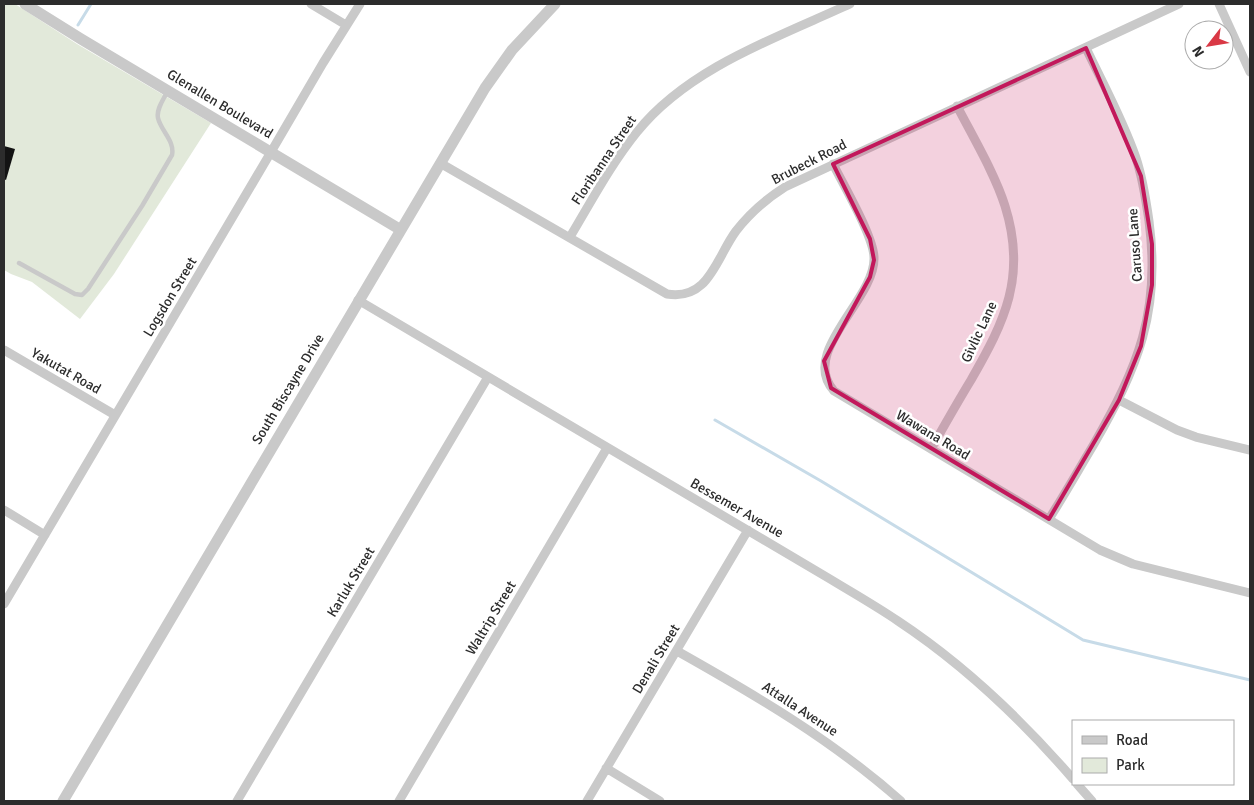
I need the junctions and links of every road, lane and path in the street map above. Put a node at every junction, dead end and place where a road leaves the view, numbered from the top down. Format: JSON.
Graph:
{"nodes":[{"id":1,"x":25,"y":4,"type":"edge"},
{"id":2,"x":311,"y":4,"type":"edge"},
{"id":3,"x":360,"y":4,"type":"edge"},
{"id":4,"x":555,"y":4,"type":"edge"},
{"id":5,"x":850,"y":4,"type":"edge"},
{"id":6,"x":1179,"y":4,"type":"edge"},
{"id":7,"x":1219,"y":4,"type":"edge"},
{"id":8,"x":346,"y":24,"type":"junction"},
{"id":9,"x":1086,"y":48,"type":"junction"},
{"id":10,"x":1250,"y":72,"type":"edge"},
{"id":11,"x":168,"y":91,"type":"junction"},
{"id":12,"x":958,"y":106,"type":"junction"},
{"id":13,"x":272,"y":152,"type":"junction"},
{"id":14,"x":440,"y":163,"type":"junction"},
{"id":15,"x":833,"y":164,"type":"junction"},
{"id":16,"x":401,"y":230,"type":"junction"},
{"id":17,"x":570,"y":237,"type":"junction"},
{"id":18,"x":19,"y":263,"type":"dead end"},
{"id":19,"x":358,"y":300,"type":"junction"},
{"id":20,"x":4,"y":350,"type":"edge"},
{"id":21,"x":488,"y":377,"type":"junction"},
{"id":22,"x":1119,"y":400,"type":"junction"},
{"id":23,"x":115,"y":415,"type":"junction"},
{"id":24,"x":607,"y":448,"type":"junction"},
{"id":25,"x":930,"y":449,"type":"junction"},
{"id":26,"x":1250,"y":450,"type":"edge"},
{"id":27,"x":4,"y":510,"type":"edge"},
{"id":28,"x":1049,"y":519,"type":"junction"},
{"id":29,"x":748,"y":530,"type":"junction"},
{"id":30,"x":45,"y":535,"type":"junction"},
{"id":31,"x":1250,"y":593,"type":"edge"},
{"id":32,"x":4,"y":604,"type":"edge"},
{"id":33,"x":677,"y":651,"type":"junction"},
{"id":34,"x":606,"y":768,"type":"junction"},
{"id":35,"x":1072,"y":778,"type":"edge"},
{"id":36,"x":1078,"y":785,"type":"edge"},
{"id":37,"x":62,"y":801,"type":"edge"},
{"id":38,"x":237,"y":801,"type":"edge"},
{"id":39,"x":399,"y":801,"type":"edge"},
{"id":40,"x":587,"y":801,"type":"edge"},
{"id":41,"x":660,"y":801,"type":"edge"},
{"id":42,"x":901,"y":801,"type":"edge"},
{"id":43,"x":1092,"y":801,"type":"edge"}],
"edges":[{"from":1,"to":11,"type":"street","name":"Glenallen Boulevard"},
{"from":2,"to":8,"type":"street"},
{"from":3,"to":8,"type":"street","name":"Logsdon Street"},
{"from":4,"to":14,"type":"street","name":"South Biscayne Drive"},
{"from":5,"to":17,"type":"street","name":"Floribanna Street"},
{"from":6,"to":9,"type":"street","name":"Brubeck Road"},
{"from":7,"to":10,"type":"street"},
{"from":8,"to":13,"type":"street","name":"Logsdon Street"},
{"from":9,"to":12,"type":"street","name":"Brubeck Road"},
{"from":9,"to":22,"type":"street","name":"Caruso Lane"},
{"from":11,"to":13,"type":"street","name":"Glenallen Boulevard"},
{"from":11,"to":18,"type":"lane"},
{"from":12,"to":15,"type":"street","name":"Brubeck Road"},
{"from":12,"to":25,"type":"street","name":"Givlic Lane"},
{"from":13,"to":16,"type":"street","name":"Glenallen Boulevard"},
{"from":13,"to":23,"type":"street","name":"Logsdon Street"},
{"from":14,"to":16,"type":"street","name":"South Biscayne Drive"},
{"from":14,"to":17,"type":"street","name":"Brubeck Road"},
{"from":15,"to":17,"type":"street","name":"Brubeck Road"},
{"from":15,"to":25,"type":"street","name":"Wawana Road"},
{"from":16,"to":19,"type":"street","name":"South Biscayne Drive"},
{"from":19,"to":21,"type":"street","name":"Bessemer Avenue"},
{"from":19,"to":37,"type":"street","name":"South Biscayne Drive"},
{"from":20,"to":23,"type":"street","name":"Yakutat Road"},
{"from":21,"to":24,"type":"street","name":"Bessemer Avenue"},
{"from":21,"to":38,"type":"street","name":"Karluk Street"},
{"from":22,"to":26,"type":"street"},
{"from":22,"to":28,"type":"street","name":"Caruso Lane"},
{"from":23,"to":30,"type":"street","name":"Logsdon Street"},
{"from":24,"to":29,"type":"street","name":"Bessemer Avenue"},
{"from":24,"to":39,"type":"street","name":"Waltrip Street"},
{"from":25,"to":28,"type":"street","name":"Wawana Road"},
{"from":27,"to":30,"type":"street"},
{"from":28,"to":31,"type":"street","name":"Wawana Road"},
{"from":29,"to":33,"type":"street","name":"Denali Street"},
{"from":29,"to":35,"type":"street","name":"Bessemer Avenue"},
{"from":30,"to":32,"type":"street","name":"Logsdon Street"},
{"from":33,"to":34,"type":"street","name":"Denali Street"},
{"from":33,"to":42,"type":"street","name":"Attalla Avenue"},
{"from":34,"to":40,"type":"street","name":"Denali Street"},
{"from":34,"to":41,"type":"street"},
{"from":36,"to":43,"type":"street"}]}
